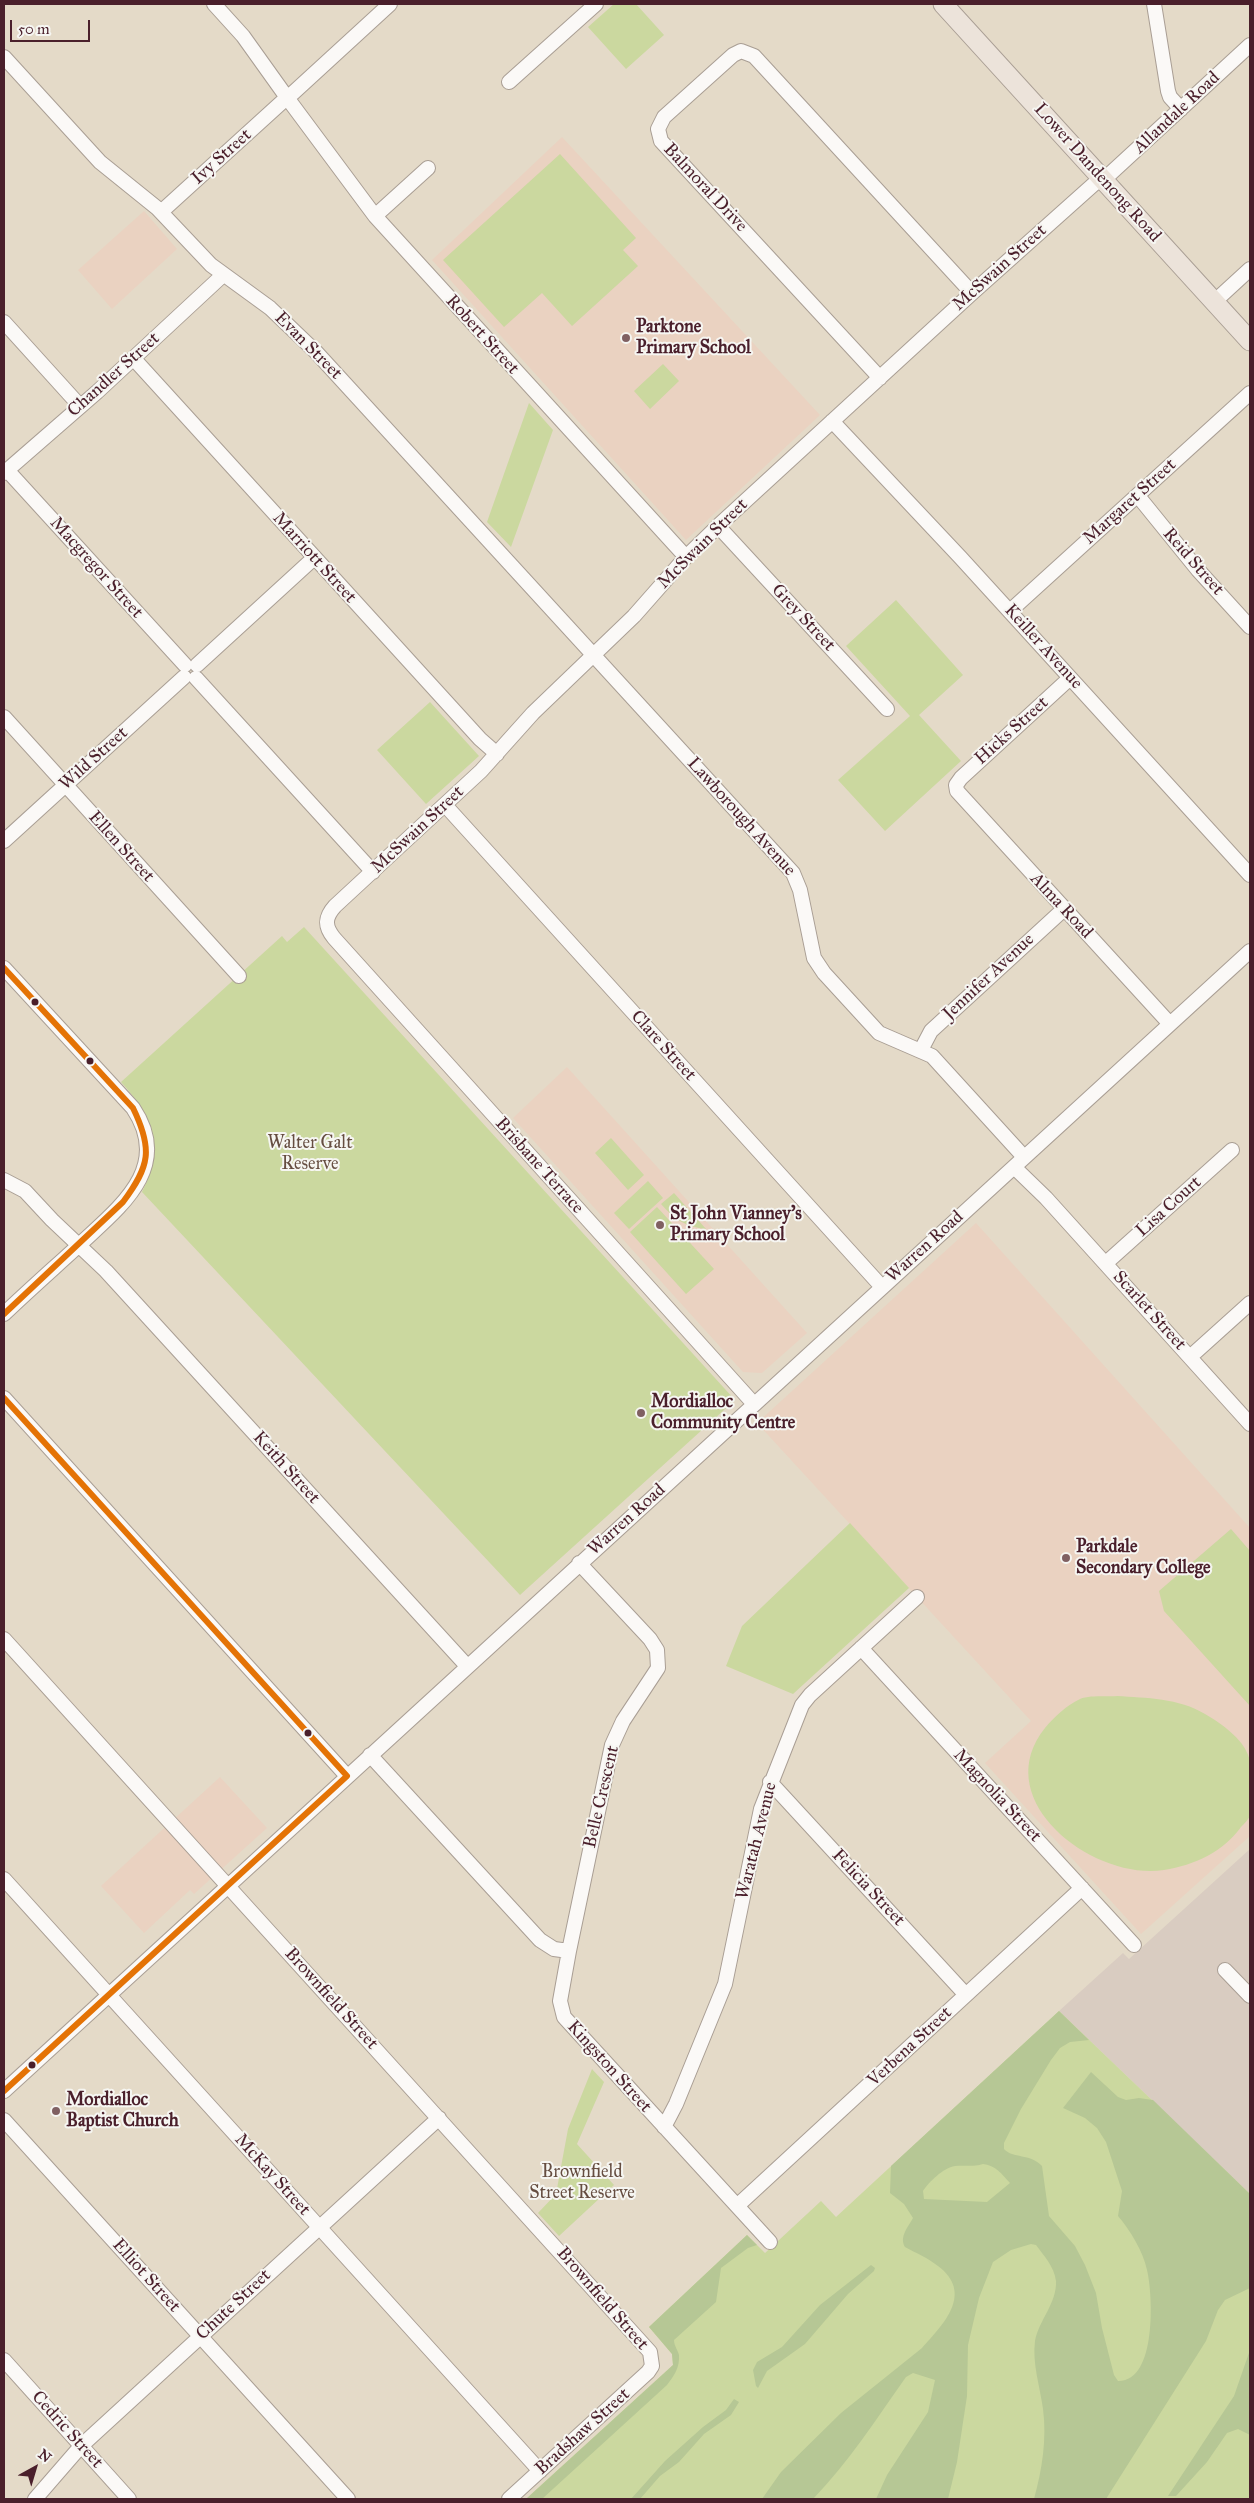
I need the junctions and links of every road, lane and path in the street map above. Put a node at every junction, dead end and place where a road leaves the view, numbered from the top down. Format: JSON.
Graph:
{"nodes":[{"id":1,"x":214,"y":4,"type":"edge"},
{"id":2,"x":390,"y":4,"type":"edge"},
{"id":3,"x":943,"y":4,"type":"edge"},
{"id":4,"x":1154,"y":4,"type":"edge"},
{"id":5,"x":588,"y":6,"type":"edge"},
{"id":6,"x":1250,"y":45,"type":"edge"},
{"id":7,"x":4,"y":57,"type":"edge"},
{"id":8,"x":509,"y":82,"type":"dead end"},
{"id":9,"x":287,"y":97,"type":"junction"},
{"id":10,"x":1181,"y":109,"type":"junction"},
{"id":11,"x":428,"y":168,"type":"dead end"},
{"id":12,"x":1102,"y":179,"type":"junction"},
{"id":13,"x":161,"y":212,"type":"junction"},
{"id":14,"x":375,"y":216,"type":"junction"},
{"id":15,"x":1250,"y":269,"type":"edge"},
{"id":16,"x":223,"y":275,"type":"junction"},
{"id":17,"x":972,"y":293,"type":"junction"},
{"id":18,"x":1214,"y":302,"type":"junction"},
{"id":19,"x":4,"y":322,"type":"edge"},
{"id":20,"x":1250,"y":341,"type":"edge"},
{"id":21,"x":134,"y":358,"type":"junction"},
{"id":22,"x":880,"y":378,"type":"junction"},
{"id":23,"x":1250,"y":393,"type":"edge"},
{"id":24,"x":80,"y":406,"type":"junction"},
{"id":25,"x":832,"y":421,"type":"junction"},
{"id":26,"x":5,"y":472,"type":"edge"},
{"id":27,"x":1138,"y":496,"type":"junction"},
{"id":28,"x":718,"y":526,"type":"junction"},
{"id":29,"x":686,"y":557,"type":"junction"},
{"id":30,"x":314,"y":558,"type":"junction"},
{"id":31,"x":1010,"y":611,"type":"junction"},
{"id":32,"x":1248,"y":620,"type":"edge"},
{"id":33,"x":594,"y":656,"type":"junction"},
{"id":34,"x":190,"y":672,"type":"junction"},
{"id":35,"x":1070,"y":678,"type":"junction"},
{"id":36,"x":887,"y":710,"type":"dead end"},
{"id":37,"x":4,"y":717,"type":"edge"},
{"id":38,"x":497,"y":754,"type":"junction"},
{"id":39,"x":66,"y":785,"type":"junction"},
{"id":40,"x":956,"y":785,"type":"joint"},
{"id":41,"x":445,"y":804,"type":"junction"},
{"id":42,"x":4,"y":841,"type":"edge"},
{"id":43,"x":373,"y":872,"type":"junction"},
{"id":44,"x":1250,"y":875,"type":"edge"},
{"id":45,"x":1064,"y":909,"type":"junction"},
{"id":46,"x":326,"y":927,"type":"joint"},
{"id":47,"x":1250,"y":951,"type":"edge"},
{"id":48,"x":4,"y":968,"type":"edge"},
{"id":49,"x":239,"y":976,"type":"dead end"},
{"id":50,"x":1170,"y":1024,"type":"junction"},
{"id":51,"x":921,"y":1050,"type":"junction"},
{"id":52,"x":1232,"y":1150,"type":"dead end"},
{"id":53,"x":1019,"y":1162,"type":"junction"},
{"id":54,"x":4,"y":1180,"type":"edge"},
{"id":55,"x":79,"y":1245,"type":"junction"},
{"id":56,"x":1106,"y":1264,"type":"junction"},
{"id":57,"x":882,"y":1287,"type":"junction"},
{"id":58,"x":1250,"y":1303,"type":"edge"},
{"id":59,"x":4,"y":1314,"type":"edge"},
{"id":60,"x":1190,"y":1357,"type":"junction"},
{"id":61,"x":4,"y":1398,"type":"edge"},
{"id":62,"x":754,"y":1404,"type":"junction"},
{"id":63,"x":1250,"y":1424,"type":"edge"},
{"id":64,"x":579,"y":1564,"type":"junction"},
{"id":65,"x":917,"y":1597,"type":"dead end"},
{"id":66,"x":4,"y":1639,"type":"edge"},
{"id":67,"x":861,"y":1648,"type":"junction"},
{"id":68,"x":467,"y":1666,"type":"junction"},
{"id":69,"x":370,"y":1755,"type":"junction"},
{"id":70,"x":348,"y":1776,"type":"junction"},
{"id":71,"x":770,"y":1782,"type":"junction"},
{"id":72,"x":4,"y":1879,"type":"edge"},
{"id":73,"x":228,"y":1885,"type":"junction"},
{"id":74,"x":1082,"y":1888,"type":"junction"},
{"id":75,"x":1134,"y":1944,"type":"dead end"},
{"id":76,"x":569,"y":1951,"type":"junction"},
{"id":77,"x":1226,"y":1970,"type":"dead end"},
{"id":78,"x":109,"y":1994,"type":"junction"},
{"id":79,"x":966,"y":1995,"type":"junction"},
{"id":80,"x":1250,"y":1996,"type":"edge"},
{"id":81,"x":4,"y":2091,"type":"edge"},
{"id":82,"x":439,"y":2118,"type":"junction"},
{"id":83,"x":4,"y":2120,"type":"edge"},
{"id":84,"x":664,"y":2127,"type":"junction"},
{"id":85,"x":737,"y":2206,"type":"junction"},
{"id":86,"x":319,"y":2227,"type":"junction"},
{"id":87,"x":770,"y":2242,"type":"dead end"},
{"id":88,"x":200,"y":2336,"type":"junction"},
{"id":89,"x":4,"y":2360,"type":"edge"},
{"id":90,"x":652,"y":2362,"type":"joint"},
{"id":91,"x":81,"y":2446,"type":"junction"},
{"id":92,"x":540,"y":2471,"type":"junction"},
{"id":93,"x":35,"y":2499,"type":"edge"},
{"id":94,"x":130,"y":2499,"type":"edge"},
{"id":95,"x":348,"y":2499,"type":"edge"},
{"id":96,"x":509,"y":2499,"type":"edge"}],
"edges":[{"from":1,"to":9,"type":"street","name":"Robert Street"},
{"from":2,"to":9,"type":"street","name":"Ivy Street"},
{"from":3,"to":12,"type":"highway","name":"Lower Dandenong Road"},
{"from":4,"to":10,"type":"street"},
{"from":5,"to":8,"type":"street"},
{"from":6,"to":10,"type":"street","name":"Allandale Road"},
{"from":7,"to":13,"type":"street","name":"Evan Street"},
{"from":9,"to":13,"type":"street","name":"Ivy Street"},
{"from":9,"to":14,"type":"street","name":"Robert Street"},
{"from":10,"to":12,"type":"street","name":"Allandale Road"},
{"from":11,"to":14,"type":"street"},
{"from":12,"to":17,"type":"street","name":"McSwain Street"},
{"from":12,"to":18,"type":"highway","name":"Lower Dandenong Road"},
{"from":13,"to":16,"type":"street","name":"Evan Street"},
{"from":14,"to":29,"type":"street","name":"Robert Street"},
{"from":15,"to":18,"type":"street"},
{"from":16,"to":21,"type":"street","name":"Chandler Street"},
{"from":16,"to":33,"type":"street","name":"Evan Street"},
{"from":17,"to":22,"type":"street","name":"McSwain Street"},
{"from":17,"to":22,"type":"street","name":"Balmoral Drive"},
{"from":18,"to":20,"type":"highway","name":"Lower Dandenong Road"},
{"from":19,"to":24,"type":"street"},
{"from":21,"to":24,"type":"street","name":"Chandler Street"},
{"from":21,"to":30,"type":"street","name":"Marriott Street"},
{"from":22,"to":25,"type":"street","name":"McSwain Street"},
{"from":23,"to":27,"type":"street","name":"Margaret Street"},
{"from":24,"to":26,"type":"street","name":"Chandler Street"},
{"from":25,"to":28,"type":"street","name":"McSwain Street"},
{"from":25,"to":31,"type":"street","name":"Keiller Avenue"},
{"from":26,"to":34,"type":"street","name":"Macgregor Street"},
{"from":27,"to":31,"type":"street","name":"Margaret Street"},
{"from":27,"to":32,"type":"street","name":"Reid Street"},
{"from":28,"to":29,"type":"street","name":"McSwain Street"},
{"from":28,"to":36,"type":"street","name":"Grey Street"},
{"from":29,"to":33,"type":"street","name":"McSwain Street"},
{"from":30,"to":34,"type":"street","name":"Wild Street"},
{"from":30,"to":38,"type":"street","name":"Marriott Street"},
{"from":31,"to":35,"type":"street","name":"Keiller Avenue"},
{"from":33,"to":38,"type":"street","name":"McSwain Street"},
{"from":33,"to":51,"type":"street","name":"Lawborough Avenue"},
{"from":34,"to":39,"type":"street","name":"Wild Street"},
{"from":34,"to":43,"type":"street","name":"Macgregor Street"},
{"from":35,"to":40,"type":"street","name":"Hicks Street"},
{"from":35,"to":44,"type":"street","name":"Keiller Avenue"},
{"from":37,"to":39,"type":"street","name":"Ellen Street"},
{"from":38,"to":41,"type":"street","name":"McSwain Street"},
{"from":39,"to":42,"type":"street","name":"Wild Street"},
{"from":39,"to":49,"type":"street","name":"Ellen Street"},
{"from":40,"to":45,"type":"street","name":"Alma Road"},
{"from":41,"to":43,"type":"street","name":"McSwain Street"},
{"from":41,"to":57,"type":"street","name":"Clare Street"},
{"from":43,"to":46,"type":"street","name":"McSwain Street"},
{"from":45,"to":50,"type":"street","name":"Alma Road"},
{"from":45,"to":51,"type":"street","name":"Jennifer Avenue"},
{"from":46,"to":62,"type":"street","name":"Brisbane Terrace"},
{"from":47,"to":50,"type":"street","name":"Warren Road"},
{"from":48,"to":55,"type":"street"},
{"from":50,"to":53,"type":"street","name":"Warren Road"},
{"from":51,"to":53,"type":"street","name":"Lawborough Avenue"},
{"from":52,"to":56,"type":"street","name":"Lisa Court"},
{"from":53,"to":56,"type":"street","name":"Scarlet Street"},
{"from":53,"to":57,"type":"street","name":"Warren Road"},
{"from":54,"to":55,"type":"street","name":"Keith Street"},
{"from":55,"to":59,"type":"street"},
{"from":55,"to":68,"type":"street","name":"Keith Street"},
{"from":56,"to":60,"type":"street","name":"Scarlet Street"},
{"from":57,"to":62,"type":"street","name":"Warren Road"},
{"from":58,"to":60,"type":"street"},
{"from":60,"to":63,"type":"street","name":"Scarlet Street"},
{"from":61,"to":70,"type":"street"},
{"from":62,"to":64,"type":"street","name":"Warren Road"},
{"from":64,"to":68,"type":"street","name":"Warren Road"},
{"from":64,"to":76,"type":"street","name":"Belle Crescent"},
{"from":65,"to":67,"type":"street","name":"Waratah Avenue"},
{"from":66,"to":73,"type":"street","name":"Brownfield Street"},
{"from":67,"to":71,"type":"street","name":"Waratah Avenue"},
{"from":67,"to":74,"type":"street","name":"Magnolia Street"},
{"from":68,"to":69,"type":"street","name":"Warren Road"},
{"from":69,"to":70,"type":"street","name":"Warren Road"},
{"from":69,"to":76,"type":"street"},
{"from":70,"to":73,"type":"street","name":"Warren Road"},
{"from":71,"to":79,"type":"street","name":"Felicia Street"},
{"from":71,"to":84,"type":"street","name":"Waratah Avenue"},
{"from":72,"to":78,"type":"street","name":"McKay Street"},
{"from":73,"to":78,"type":"street","name":"Warren Road"},
{"from":73,"to":82,"type":"street","name":"Brownfield Street"},
{"from":74,"to":75,"type":"street","name":"Magnolia Street"},
{"from":74,"to":79,"type":"street","name":"Verbena Street"},
{"from":76,"to":84,"type":"street","name":"Kingston Street"},
{"from":77,"to":80,"type":"street"},
{"from":78,"to":81,"type":"street","name":"Warren Road"},
{"from":78,"to":86,"type":"street","name":"McKay Street"},
{"from":79,"to":85,"type":"street","name":"Verbena Street"},
{"from":82,"to":86,"type":"street","name":"Chute Street"},
{"from":82,"to":90,"type":"street","name":"Brownfield Street"},
{"from":83,"to":88,"type":"street","name":"Elliot Street"},
{"from":84,"to":85,"type":"street","name":"Kingston Street"},
{"from":85,"to":87,"type":"street","name":"Kingston Street"},
{"from":86,"to":88,"type":"street","name":"Chute Street"},
{"from":86,"to":92,"type":"street","name":"McKay Street"},
{"from":88,"to":91,"type":"street","name":"Chute Street"},
{"from":88,"to":95,"type":"street","name":"Elliot Street"},
{"from":89,"to":91,"type":"street","name":"Cedric Street"},
{"from":90,"to":92,"type":"street","name":"Bradshaw Street"},
{"from":91,"to":93,"type":"street","name":"Chute Street"},
{"from":91,"to":94,"type":"street","name":"Cedric Street"},
{"from":92,"to":96,"type":"street","name":"Bradshaw Street"}]}
